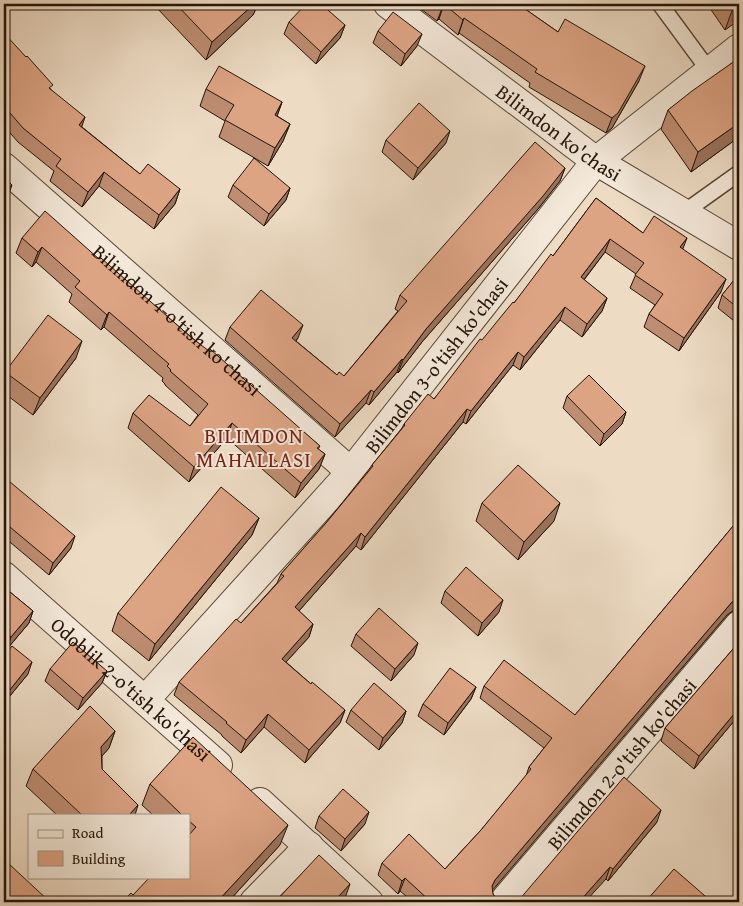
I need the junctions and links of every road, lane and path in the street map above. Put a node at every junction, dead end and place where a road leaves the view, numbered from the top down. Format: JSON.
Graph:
{"nodes":[{"id":1,"x":388,"y":4,"type":"edge"},
{"id":2,"x":660,"y":4,"type":"edge"},
{"id":3,"x":739,"y":48,"type":"edge"},
{"id":4,"x":710,"y":72,"type":"junction"},
{"id":5,"x":596,"y":161,"type":"junction"},
{"id":6,"x":4,"y":167,"type":"edge"},
{"id":7,"x":739,"y":174,"type":"edge"},
{"id":8,"x":683,"y":213,"type":"junction"},
{"id":9,"x":739,"y":246,"type":"edge"},
{"id":10,"x":351,"y":472,"type":"junction"},
{"id":11,"x":4,"y":576,"type":"edge"},
{"id":12,"x":739,"y":625,"type":"edge"},
{"id":13,"x":145,"y":700,"type":"junction"},
{"id":14,"x":309,"y":846,"type":"junction"},
{"id":15,"x":254,"y":902,"type":"edge"},
{"id":16,"x":369,"y":902,"type":"edge"},
{"id":17,"x":502,"y":902,"type":"edge"}],
"edges":[{"from":1,"to":5,"type":"street","name":"Bilimdon ko'chasi"},
{"from":2,"to":4,"type":"lane"},
{"from":3,"to":4,"type":"street","name":"Bilimdon 3-o'tish ko'chasi"},
{"from":4,"to":5,"type":"street","name":"Bilimdon 3-o'tish ko'chasi"},
{"from":5,"to":8,"type":"street","name":"Bilimdon ko'chasi"},
{"from":5,"to":10,"type":"street","name":"Bilimdon 3-o'tish ko'chasi"},
{"from":6,"to":10,"type":"street","name":"Bilimdon 4-o'tish ko'chasi"},
{"from":7,"to":8,"type":"lane"},
{"from":8,"to":9,"type":"street","name":"Bilimdon ko'chasi"},
{"from":10,"to":13,"type":"street","name":"Bilimdon 3-o'tish ko'chasi"},
{"from":11,"to":13,"type":"street","name":"Odoblik 2-o'tish ko'chasi"},
{"from":12,"to":17,"type":"street","name":"Bilimdon 2-o'tish ko'chasi"},
{"from":13,"to":14,"type":"street","name":"Odoblik 2-o'tish ko'chasi"},
{"from":14,"to":15,"type":"street"},
{"from":14,"to":16,"type":"street","name":"Odoblik 2-o'tish ko'chasi"}]}
